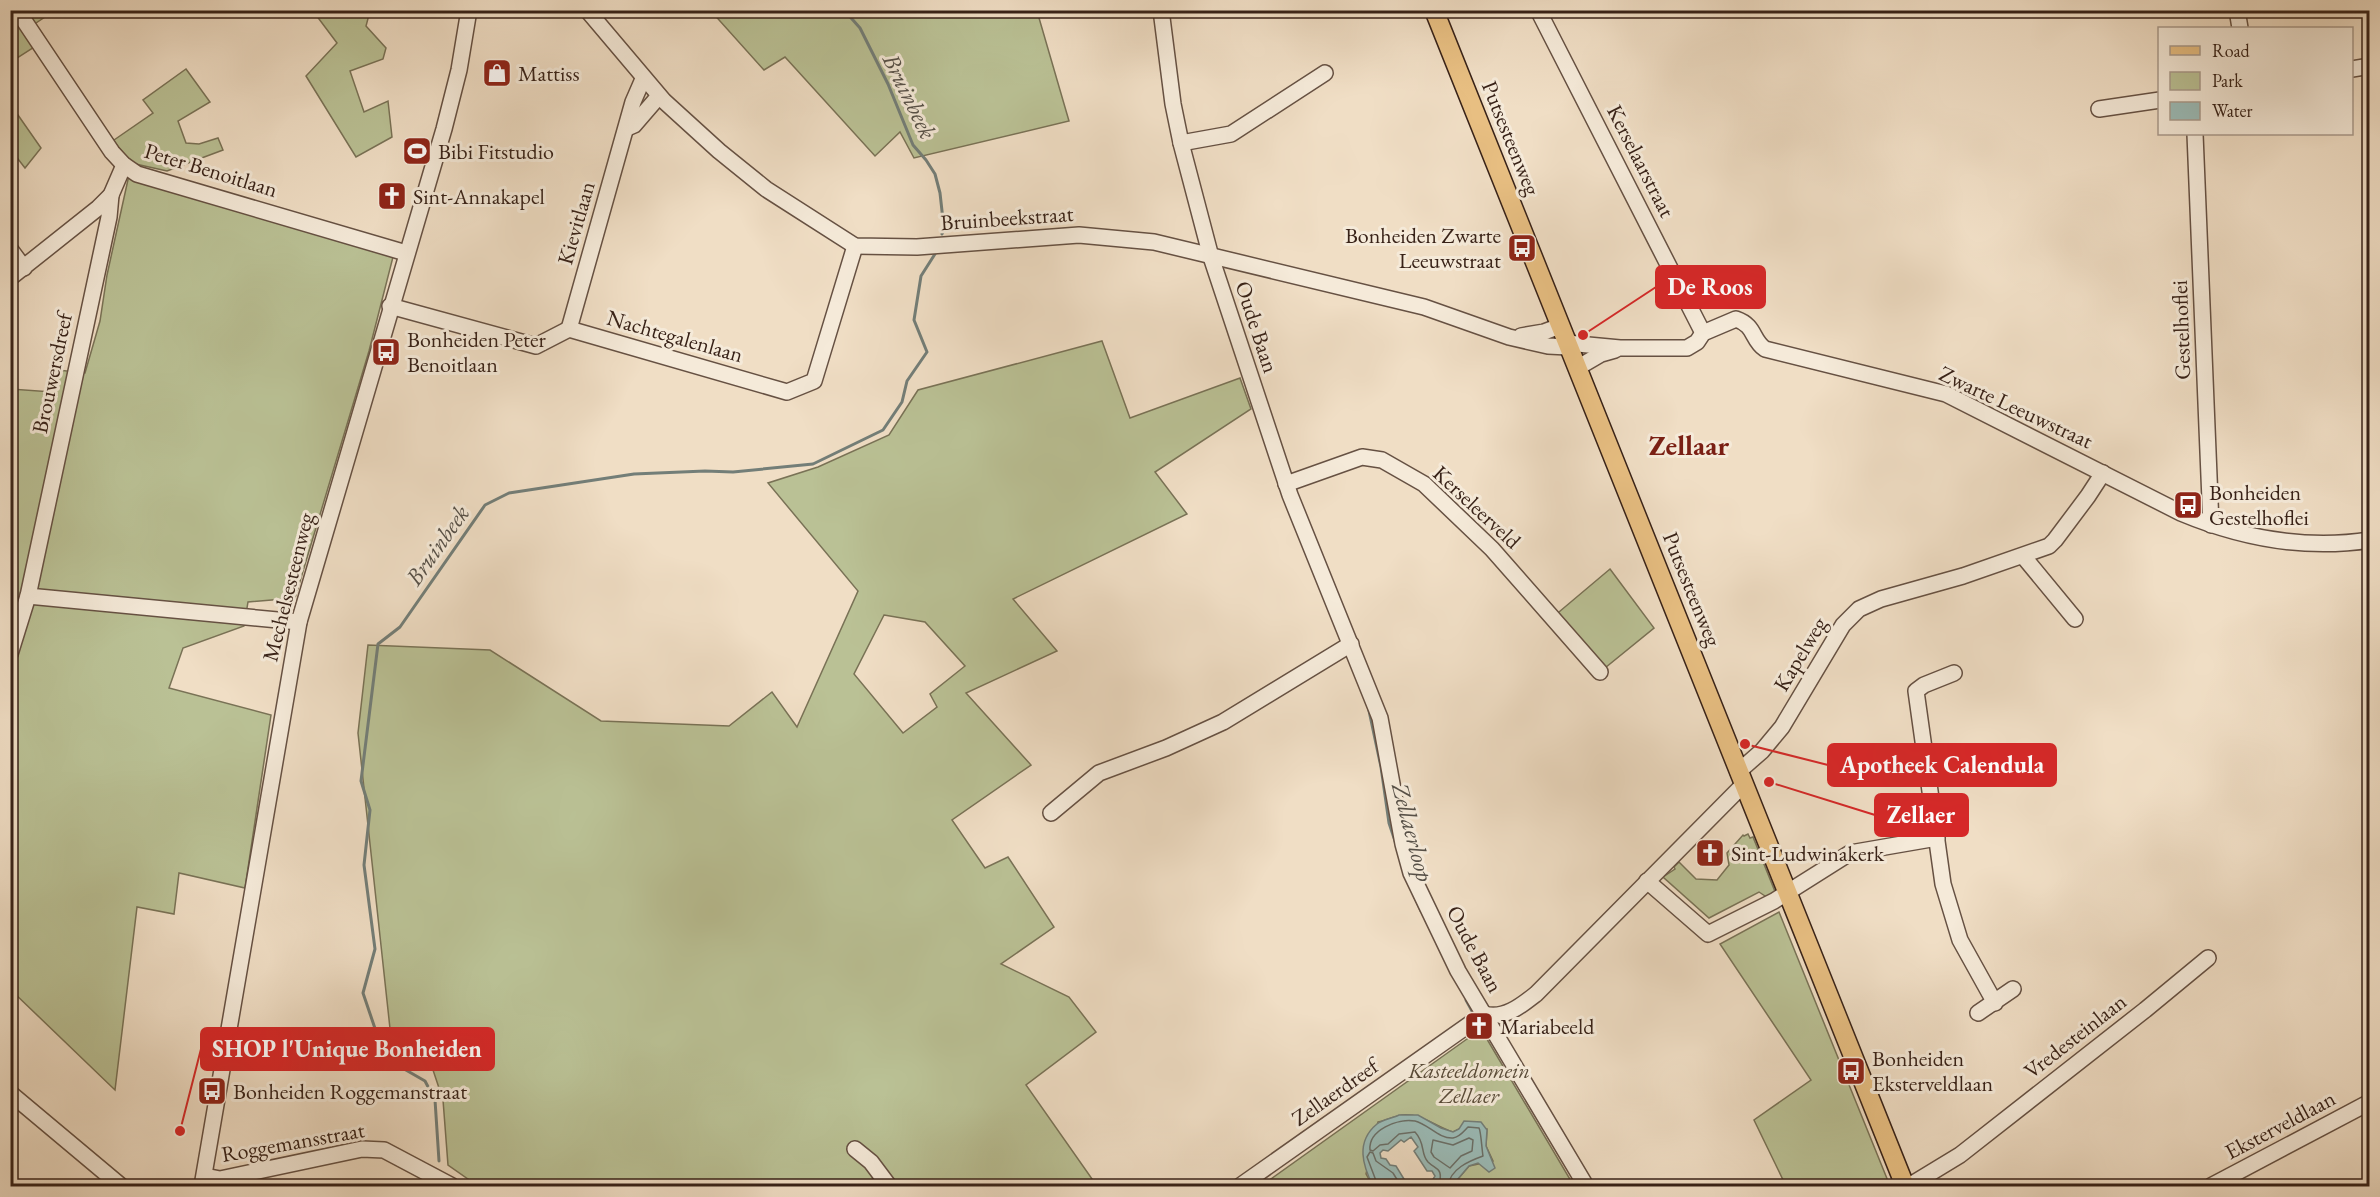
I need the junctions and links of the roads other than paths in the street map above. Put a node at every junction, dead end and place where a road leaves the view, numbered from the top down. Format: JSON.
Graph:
{"nodes":[{"id":1,"x":17,"y":10,"type":"edge"},
{"id":2,"x":469,"y":10,"type":"edge"},
{"id":3,"x":587,"y":10,"type":"edge"},
{"id":4,"x":1161,"y":10,"type":"edge"},
{"id":5,"x":1434,"y":10,"type":"edge"},
{"id":6,"x":1538,"y":10,"type":"edge"},
{"id":7,"x":2237,"y":10,"type":"edge"},
{"id":8,"x":2240,"y":27,"type":"edge"},
{"id":9,"x":2370,"y":66,"type":"edge"},
{"id":10,"x":2353,"y":69,"type":"edge"},
{"id":11,"x":1325,"y":73,"type":"dead end"},
{"id":12,"x":643,"y":78,"type":"junction"},
{"id":13,"x":660,"y":96,"type":"junction"},
{"id":14,"x":2158,"y":100,"type":"edge"},
{"id":15,"x":2099,"y":109,"type":"dead end"},
{"id":16,"x":627,"y":128,"type":"junction"},
{"id":17,"x":2196,"y":135,"type":"edge"},
{"id":18,"x":1181,"y":143,"type":"junction"},
{"id":19,"x":124,"y":165,"type":"junction"},
{"id":20,"x":111,"y":195,"type":"junction"},
{"id":21,"x":855,"y":246,"type":"junction"},
{"id":22,"x":10,"y":249,"type":"edge"},
{"id":23,"x":406,"y":253,"type":"junction"},
{"id":24,"x":1211,"y":257,"type":"junction"},
{"id":25,"x":24,"y":268,"type":"junction"},
{"id":26,"x":10,"y":278,"type":"edge"},
{"id":27,"x":390,"y":306,"type":"junction"},
{"id":28,"x":1560,"y":326,"type":"junction"},
{"id":29,"x":569,"y":329,"type":"junction"},
{"id":30,"x":1703,"y":333,"type":"junction"},
{"id":31,"x":1509,"y":337,"type":"junction"},
{"id":32,"x":1568,"y":345,"type":"junction"},
{"id":33,"x":1620,"y":348,"type":"junction"},
{"id":34,"x":1577,"y":368,"type":"junction"},
{"id":35,"x":2103,"y":473,"type":"junction"},
{"id":36,"x":1286,"y":484,"type":"junction"},
{"id":37,"x":2211,"y":525,"type":"junction"},
{"id":38,"x":2370,"y":540,"type":"edge"},
{"id":39,"x":2023,"y":556,"type":"junction"},
{"id":40,"x":28,"y":596,"type":"junction"},
{"id":41,"x":2075,"y":620,"type":"dead end"},
{"id":42,"x":299,"y":622,"type":"junction"},
{"id":43,"x":1351,"y":644,"type":"junction"},
{"id":44,"x":10,"y":654,"type":"edge"},
{"id":45,"x":1600,"y":672,"type":"dead end"},
{"id":46,"x":1954,"y":673,"type":"dead end"},
{"id":47,"x":1741,"y":779,"type":"junction"},
{"id":48,"x":1051,"y":813,"type":"dead end"},
{"id":49,"x":1937,"y":838,"type":"junction"},
{"id":50,"x":1647,"y":881,"type":"junction"},
{"id":51,"x":1780,"y":896,"type":"junction"},
{"id":52,"x":2208,"y":958,"type":"dead end"},
{"id":53,"x":2013,"y":989,"type":"dead end"},
{"id":54,"x":1995,"y":1003,"type":"junction"},
{"id":55,"x":1978,"y":1013,"type":"dead end"},
{"id":56,"x":1484,"y":1014,"type":"junction"},
{"id":57,"x":10,"y":1093,"type":"edge"},
{"id":58,"x":2370,"y":1102,"type":"edge"},
{"id":59,"x":855,"y":1149,"type":"dead end"},
{"id":60,"x":204,"y":1181,"type":"edge"},
{"id":61,"x":122,"y":1186,"type":"edge"},
{"id":62,"x":452,"y":1186,"type":"edge"},
{"id":63,"x":889,"y":1186,"type":"edge"},
{"id":64,"x":1240,"y":1186,"type":"edge"},
{"id":65,"x":1586,"y":1186,"type":"edge"},
{"id":66,"x":1907,"y":1186,"type":"edge"},
{"id":67,"x":2211,"y":1186,"type":"edge"}],
"edges":[{"from":1,"to":19,"type":"street"},
{"from":2,"to":23,"type":"street","name":"Mechelsesteenweg"},
{"from":3,"to":12,"type":"street"},
{"from":4,"to":18,"type":"street","name":"Oude Baan"},
{"from":5,"to":28,"type":"main road","name":"Putsesteenweg"},
{"from":6,"to":30,"type":"street","name":"Kerselaarstraat"},
{"from":7,"to":8,"type":"street"},
{"from":9,"to":10,"type":"street"},
{"from":11,"to":18,"type":"street"},
{"from":12,"to":13,"type":"street"},
{"from":12,"to":16,"type":"street","name":"Kievitlaan"},
{"from":13,"to":16,"type":"street"},
{"from":13,"to":21,"type":"street"},
{"from":14,"to":15,"type":"street"},
{"from":16,"to":29,"type":"street","name":"Kievitlaan"},
{"from":17,"to":37,"type":"street","name":"Gestelhoflei"},
{"from":18,"to":24,"type":"street","name":"Oude Baan"},
{"from":19,"to":20,"type":"street","name":"Peter Benoitlaan"},
{"from":19,"to":23,"type":"street","name":"Peter Benoitlaan"},
{"from":20,"to":25,"type":"street","name":"Peter Benoitlaan"},
{"from":20,"to":40,"type":"street","name":"Brouwersdreef"},
{"from":21,"to":24,"type":"street","name":"Bruinbeekstraat"},
{"from":21,"to":29,"type":"street","name":"Nachtegalenlaan"},
{"from":22,"to":25,"type":"street"},
{"from":23,"to":27,"type":"street","name":"Mechelsesteenweg"},
{"from":24,"to":31,"type":"street","name":"Bruinbeekstraat"},
{"from":24,"to":36,"type":"street","name":"Oude Baan"},
{"from":25,"to":26,"type":"street","name":"Peter Benoitlaan"},
{"from":27,"to":29,"type":"street"},
{"from":27,"to":42,"type":"street","name":"Mechelsesteenweg"},
{"from":28,"to":31,"type":"street","name":"Bruinbeekstraat"},
{"from":28,"to":32,"type":"main road","name":"Putsesteenweg"},
{"from":30,"to":33,"type":"street","name":"Zwarte Leeuwstraat"},
{"from":30,"to":35,"type":"street","name":"Zwarte Leeuwstraat"},
{"from":31,"to":32,"type":"street","name":"Bruinbeekstraat"},
{"from":32,"to":33,"type":"street","name":"Zwarte Leeuwstraat"},
{"from":32,"to":34,"type":"main road","name":"Putsesteenweg"},
{"from":33,"to":34,"type":"street","name":"Zwarte Leeuwstraat"},
{"from":34,"to":47,"type":"main road","name":"Putsesteenweg"},
{"from":35,"to":37,"type":"street","name":"Zwarte Leeuwstraat"},
{"from":35,"to":39,"type":"street","name":"Kapelweg"},
{"from":36,"to":43,"type":"street","name":"Oude Baan"},
{"from":36,"to":45,"type":"street","name":"Kerseleerveld"},
{"from":37,"to":38,"type":"street","name":"Zwarte Leeuwstraat"},
{"from":39,"to":41,"type":"street"},
{"from":39,"to":47,"type":"street","name":"Kapelweg"},
{"from":40,"to":42,"type":"street"},
{"from":40,"to":44,"type":"street","name":"Brouwersdreef"},
{"from":42,"to":60,"type":"street","name":"Mechelsesteenweg"},
{"from":43,"to":48,"type":"street"},
{"from":43,"to":56,"type":"street","name":"Oude Baan"},
{"from":46,"to":49,"type":"street"},
{"from":47,"to":50,"type":"street","name":"Zellaerdreef"},
{"from":47,"to":51,"type":"main road","name":"Putsesteenweg"},
{"from":49,"to":51,"type":"street"},
{"from":49,"to":54,"type":"street"},
{"from":50,"to":51,"type":"street"},
{"from":50,"to":56,"type":"street","name":"Zellaerdreef"},
{"from":51,"to":66,"type":"main road","name":"Putsesteenweg"},
{"from":52,"to":66,"type":"street","name":"Vredesteinlaan"},
{"from":53,"to":54,"type":"street"},
{"from":54,"to":55,"type":"street"},
{"from":56,"to":64,"type":"street","name":"Zellaerdreef"},
{"from":56,"to":65,"type":"street","name":"Oude Baan"},
{"from":57,"to":61,"type":"street"},
{"from":58,"to":67,"type":"street","name":"Eksterveldlaan"},
{"from":59,"to":63,"type":"street"},
{"from":60,"to":62,"type":"street","name":"Roggemansstraat"}]}
